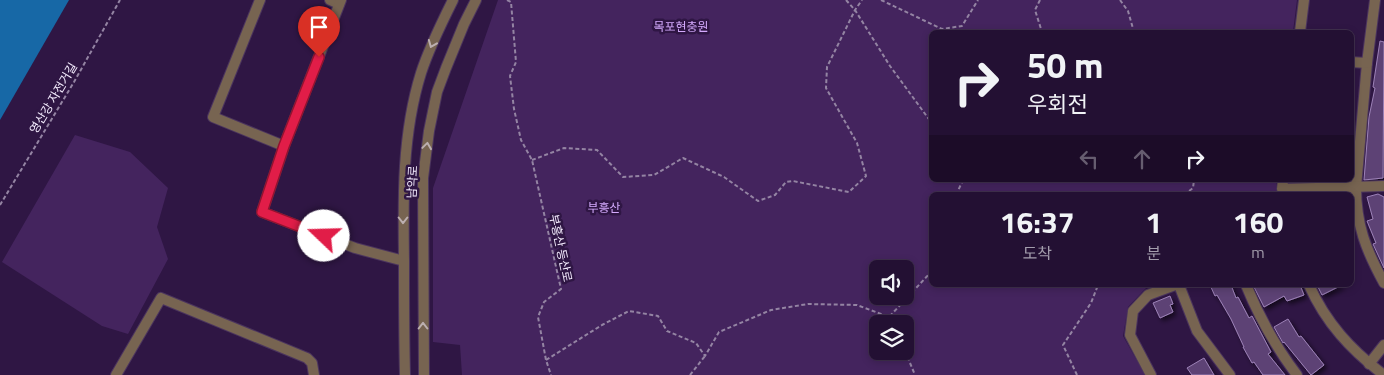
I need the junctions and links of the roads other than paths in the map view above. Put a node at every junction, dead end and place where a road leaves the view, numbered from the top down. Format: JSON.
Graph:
{"nodes":[{"id":1,"x":260,"y":0,"type":"edge"},
{"id":2,"x":476,"y":0,"type":"edge"},
{"id":3,"x":1304,"y":0,"type":"edge"},
{"id":4,"x":1375,"y":0,"type":"edge"},
{"id":5,"x":337,"y":1,"type":"edge"},
{"id":6,"x":450,"y":4,"type":"edge"},
{"id":7,"x":1300,"y":30,"type":"edge"},
{"id":8,"x":1354,"y":62,"type":"edge"},
{"id":9,"x":1367,"y":64,"type":"junction"},
{"id":10,"x":284,"y":146,"type":"junction"},
{"id":11,"x":1384,"y":186,"type":"edge"},
{"id":12,"x":1356,"y":187,"type":"junction"},
{"id":13,"x":1282,"y":188,"type":"edge"},
{"id":14,"x":404,"y":262,"type":"junction"},
{"id":15,"x":1384,"y":283,"type":"edge"},
{"id":16,"x":1171,"y":287,"type":"edge"},
{"id":17,"x":1178,"y":287,"type":"edge"},
{"id":18,"x":1247,"y":287,"type":"edge"},
{"id":19,"x":1310,"y":287,"type":"edge"},
{"id":20,"x":1384,"y":345,"type":"edge"},
{"id":21,"x":1369,"y":364,"type":"junction"},
{"id":22,"x":116,"y":375,"type":"edge"},
{"id":23,"x":314,"y":375,"type":"edge"},
{"id":24,"x":404,"y":375,"type":"edge"},
{"id":25,"x":424,"y":375,"type":"edge"},
{"id":26,"x":1151,"y":375,"type":"edge"},
{"id":27,"x":1230,"y":375,"type":"edge"},
{"id":28,"x":1297,"y":375,"type":"edge"},
{"id":29,"x":1384,"y":375,"type":"edge"}],
"edges":[{"from":1,"to":10,"type":"street"},
{"from":25,"to":2,"type":"street","name":"남악로","one_way":true},
{"from":3,"to":7,"type":"street"},
{"from":4,"to":9,"type":"street"},
{"from":5,"to":10,"type":"street"},
{"from":6,"to":14,"type":"street","name":"남악로","one_way":true},
{"from":8,"to":9,"type":"street"},
{"from":9,"to":12,"type":"street"},
{"from":10,"to":14,"type":"street"},
{"from":11,"to":12,"type":"street"},
{"from":12,"to":13,"type":"street"},
{"from":12,"to":15,"type":"street"},
{"from":14,"to":24,"type":"street","name":"남악로"},
{"from":16,"to":26,"type":"street"},
{"from":17,"to":27,"type":"street"},
{"from":18,"to":28,"type":"street"},
{"from":19,"to":21,"type":"street"},
{"from":20,"to":21,"type":"street"},
{"from":21,"to":29,"type":"street"},
{"from":22,"to":23,"type":"street"}]}
